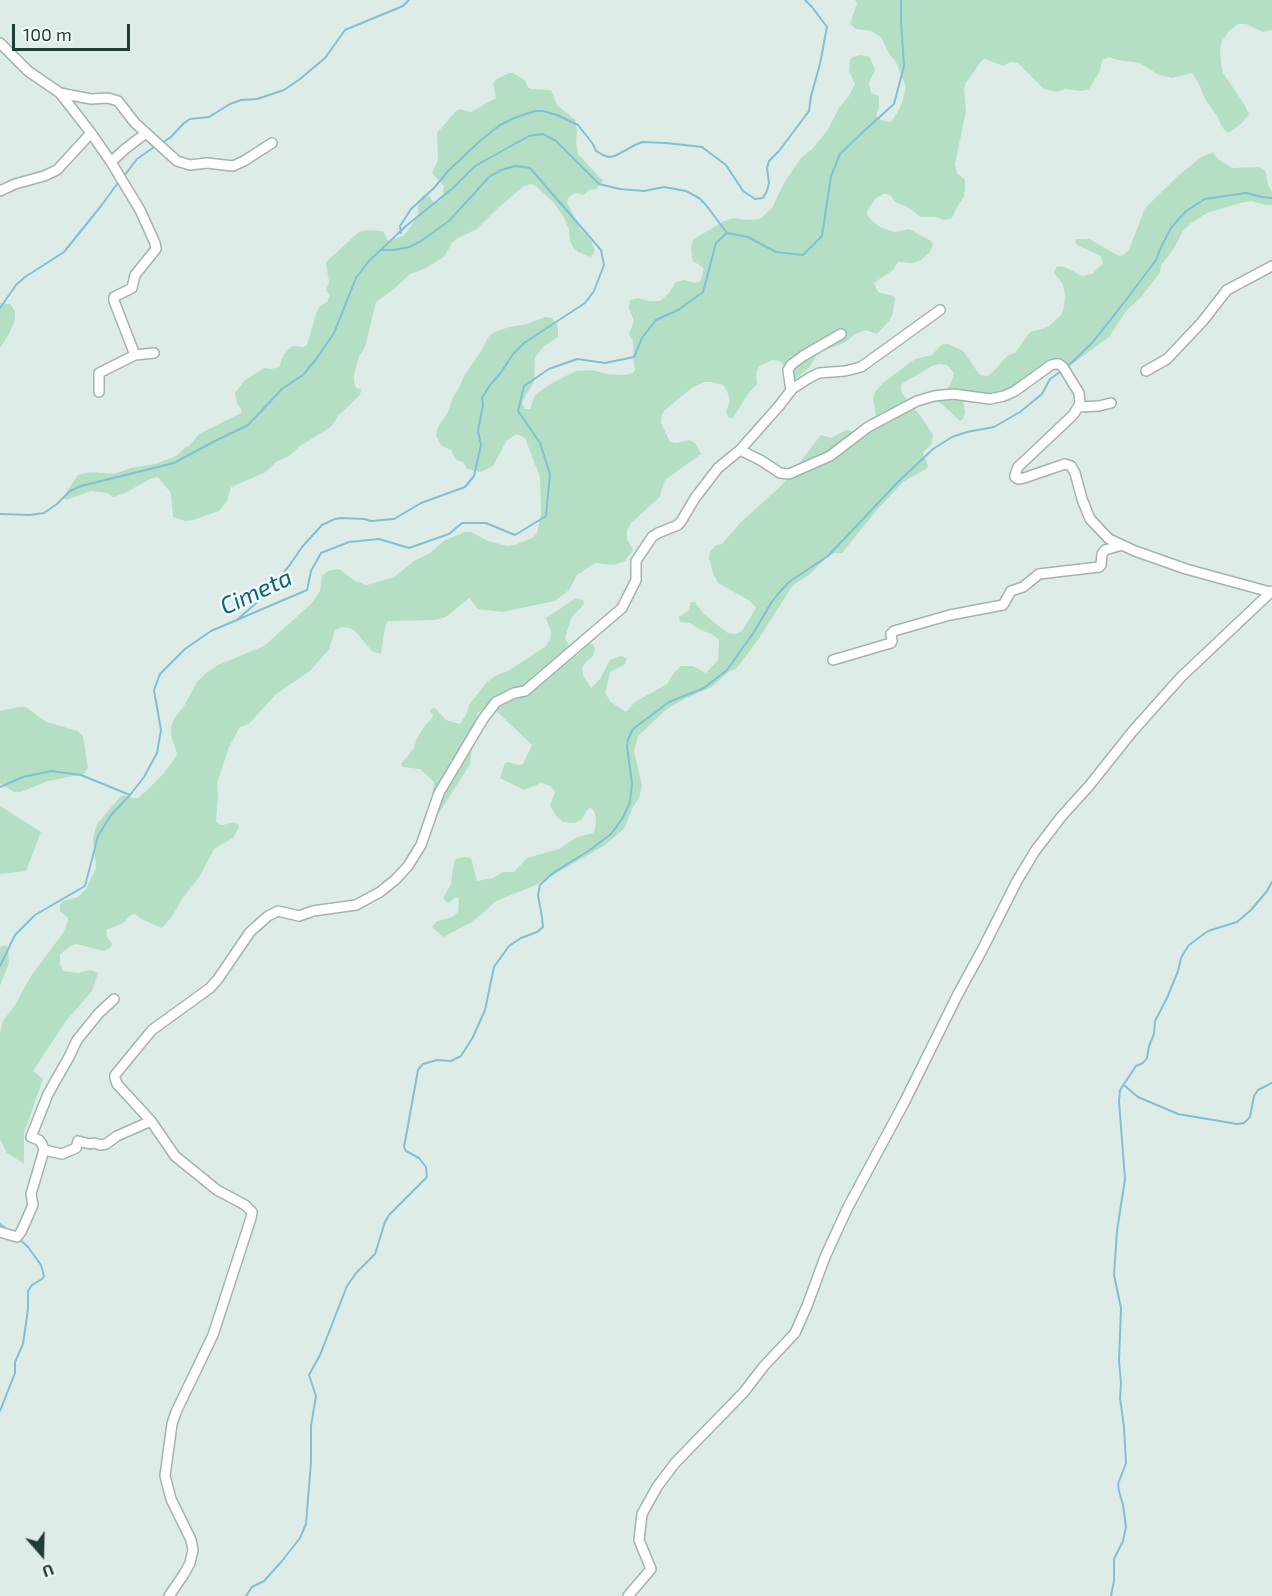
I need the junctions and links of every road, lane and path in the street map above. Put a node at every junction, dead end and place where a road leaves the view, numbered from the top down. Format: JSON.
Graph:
{"nodes":[{"id":1,"x":0,"y":43,"type":"edge"},
{"id":2,"x":60,"y":93,"type":"junction"},
{"id":3,"x":91,"y":133,"type":"junction"},
{"id":4,"x":146,"y":133,"type":"junction"},
{"id":5,"x":272,"y":142,"type":"dead end"},
{"id":6,"x":111,"y":162,"type":"junction"},
{"id":7,"x":0,"y":190,"type":"edge"},
{"id":8,"x":1272,"y":266,"type":"edge"},
{"id":9,"x":940,"y":310,"type":"dead end"},
{"id":10,"x":841,"y":334,"type":"dead end"},
{"id":11,"x":154,"y":353,"type":"dead end"},
{"id":12,"x":135,"y":355,"type":"junction"},
{"id":13,"x":1146,"y":371,"type":"dead end"},
{"id":14,"x":791,"y":391,"type":"junction"},
{"id":15,"x":99,"y":392,"type":"dead end"},
{"id":16,"x":1111,"y":403,"type":"dead end"},
{"id":17,"x":1078,"y":407,"type":"junction"},
{"id":18,"x":740,"y":450,"type":"junction"},
{"id":19,"x":1122,"y":545,"type":"junction"},
{"id":20,"x":1271,"y":591,"type":"edge"},
{"id":21,"x":833,"y":660,"type":"dead end"},
{"id":22,"x":114,"y":999,"type":"dead end"},
{"id":23,"x":151,"y":1121,"type":"junction"},
{"id":24,"x":44,"y":1150,"type":"junction"},
{"id":25,"x":0,"y":1232,"type":"edge"},
{"id":26,"x":169,"y":1596,"type":"edge"},
{"id":27,"x":628,"y":1596,"type":"edge"}],
"edges":[{"from":1,"to":2,"type":"street"},
{"from":2,"to":3,"type":"street"},
{"from":2,"to":4,"type":"street"},
{"from":3,"to":6,"type":"street"},
{"from":3,"to":7,"type":"street"},
{"from":4,"to":5,"type":"street"},
{"from":4,"to":6,"type":"street"},
{"from":6,"to":12,"type":"street"},
{"from":8,"to":13,"type":"street"},
{"from":9,"to":14,"type":"street"},
{"from":10,"to":14,"type":"street"},
{"from":11,"to":12,"type":"street"},
{"from":12,"to":15,"type":"street"},
{"from":14,"to":18,"type":"street"},
{"from":16,"to":17,"type":"street"},
{"from":17,"to":18,"type":"street"},
{"from":17,"to":19,"type":"street"},
{"from":18,"to":23,"type":"street"},
{"from":19,"to":20,"type":"street"},
{"from":19,"to":21,"type":"street"},
{"from":20,"to":27,"type":"street"},
{"from":22,"to":24,"type":"street"},
{"from":23,"to":24,"type":"street"},
{"from":23,"to":26,"type":"street"},
{"from":24,"to":25,"type":"street"}]}
